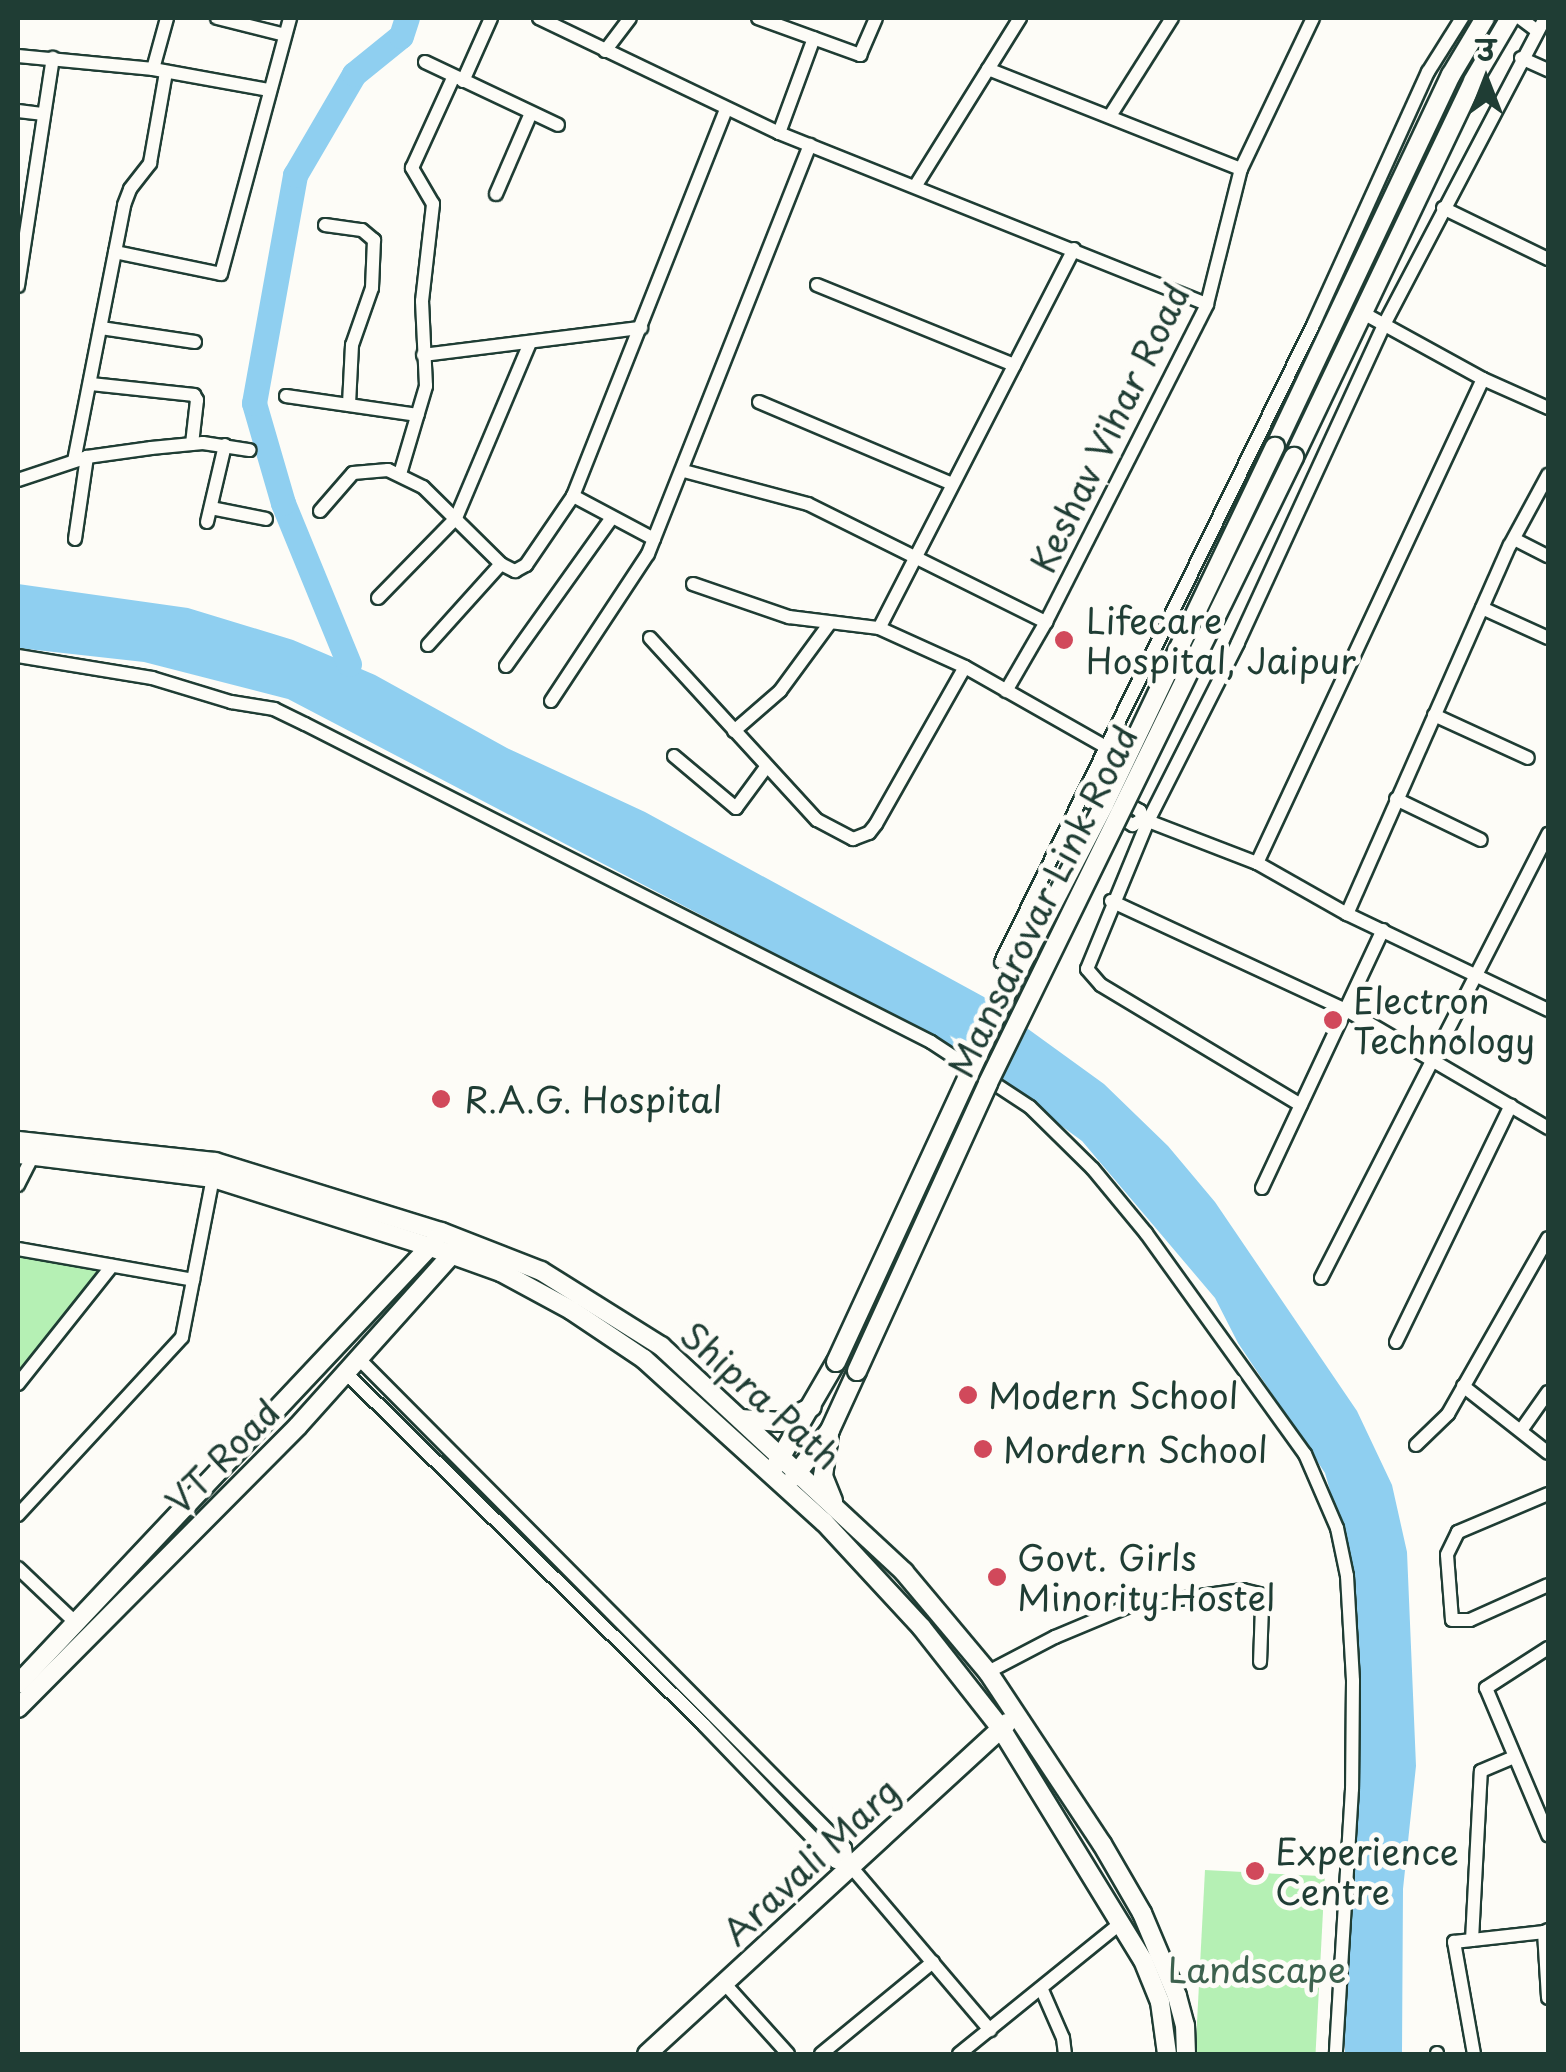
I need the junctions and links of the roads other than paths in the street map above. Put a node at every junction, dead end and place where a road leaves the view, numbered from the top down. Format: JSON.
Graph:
{"nodes":[{"id":1,"x":168,"y":18,"type":"edge"},
{"id":2,"x":217,"y":18,"type":"edge"},
{"id":3,"x":290,"y":18,"type":"edge"},
{"id":4,"x":492,"y":18,"type":"edge"},
{"id":5,"x":538,"y":18,"type":"edge"},
{"id":6,"x":630,"y":18,"type":"edge"},
{"id":7,"x":758,"y":18,"type":"edge"},
{"id":8,"x":876,"y":18,"type":"edge"},
{"id":9,"x":1020,"y":18,"type":"edge"},
{"id":10,"x":1172,"y":18,"type":"edge"},
{"id":11,"x":1313,"y":18,"type":"edge"},
{"id":12,"x":1462,"y":18,"type":"edge"},
{"id":13,"x":1484,"y":18,"type":"edge"},
{"id":14,"x":1510,"y":18,"type":"edge"},
{"id":15,"x":1520,"y":18,"type":"edge"},
{"id":16,"x":1545,"y":18,"type":"edge"},
{"id":17,"x":1536,"y":30,"type":"junction"},
{"id":18,"x":285,"y":35,"type":"junction"},
{"id":19,"x":814,"y":38,"type":"junction"},
{"id":20,"x":605,"y":51,"type":"junction"},
{"id":21,"x":18,"y":56,"type":"edge"},
{"id":22,"x":53,"y":58,"type":"junction"},
{"id":23,"x":1522,"y":58,"type":"junction"},
{"id":24,"x":425,"y":62,"type":"dead end"},
{"id":25,"x":988,"y":69,"type":"junction"},
{"id":26,"x":1548,"y":70,"type":"edge"},
{"id":27,"x":159,"y":71,"type":"junction"},
{"id":28,"x":458,"y":79,"type":"junction"},
{"id":29,"x":268,"y":90,"type":"junction"},
{"id":30,"x":726,"y":110,"type":"junction"},
{"id":31,"x":18,"y":111,"type":"edge"},
{"id":32,"x":531,"y":113,"type":"junction"},
{"id":33,"x":44,"y":114,"type":"junction"},
{"id":34,"x":1110,"y":116,"type":"junction"},
{"id":35,"x":558,"y":125,"type":"dead end"},
{"id":36,"x":779,"y":133,"type":"junction"},
{"id":37,"x":810,"y":145,"type":"junction"},
{"id":38,"x":1241,"y":169,"type":"junction"},
{"id":39,"x":916,"y":186,"type":"junction"},
{"id":40,"x":496,"y":194,"type":"dead end"},
{"id":41,"x":1443,"y":208,"type":"junction"},
{"id":42,"x":22,"y":224,"type":"edge"},
{"id":43,"x":325,"y":226,"type":"dead end"},
{"id":44,"x":1074,"y":249,"type":"junction"},
{"id":45,"x":114,"y":252,"type":"junction"},
{"id":46,"x":1548,"y":259,"type":"edge"},
{"id":47,"x":817,"y":284,"type":"dead end"},
{"id":48,"x":18,"y":286,"type":"edge"},
{"id":49,"x":1208,"y":304,"type":"junction"},
{"id":50,"x":1364,"y":314,"type":"junction"},
{"id":51,"x":1384,"y":324,"type":"junction"},
{"id":52,"x":1322,"y":327,"type":"junction"},
{"id":53,"x":101,"y":328,"type":"junction"},
{"id":54,"x":641,"y":328,"type":"junction"},
{"id":55,"x":195,"y":342,"type":"dead end"},
{"id":56,"x":530,"y":345,"type":"junction"},
{"id":57,"x":424,"y":355,"type":"junction"},
{"id":58,"x":1014,"y":365,"type":"junction"},
{"id":59,"x":1483,"y":378,"type":"junction"},
{"id":60,"x":91,"y":384,"type":"junction"},
{"id":61,"x":286,"y":396,"type":"dead end"},
{"id":62,"x":760,"y":402,"type":"dead end"},
{"id":63,"x":350,"y":405,"type":"junction"},
{"id":64,"x":1548,"y":408,"type":"edge"},
{"id":65,"x":418,"y":416,"type":"junction"},
{"id":66,"x":192,"y":444,"type":"junction"},
{"id":67,"x":225,"y":445,"type":"junction"},
{"id":68,"x":250,"y":450,"type":"dead end"},
{"id":69,"x":81,"y":459,"type":"junction"},
{"id":70,"x":684,"y":471,"type":"junction"},
{"id":71,"x":400,"y":474,"type":"junction"},
{"id":72,"x":1548,"y":475,"type":"edge"},
{"id":73,"x":18,"y":480,"type":"edge"},
{"id":74,"x":952,"y":484,"type":"junction"},
{"id":75,"x":573,"y":496,"type":"junction"},
{"id":76,"x":320,"y":511,"type":"dead end"},
{"id":77,"x":456,"y":518,"type":"junction"},
{"id":78,"x":266,"y":520,"type":"dead end"},
{"id":79,"x":611,"y":520,"type":"junction"},
{"id":80,"x":75,"y":539,"type":"dead end"},
{"id":81,"x":654,"y":539,"type":"junction"},
{"id":82,"x":1514,"y":539,"type":"junction"},
{"id":83,"x":916,"y":556,"type":"junction"},
{"id":84,"x":1548,"y":556,"type":"edge"},
{"id":85,"x":501,"y":564,"type":"junction"},
{"id":86,"x":693,"y":584,"type":"dead end"},
{"id":87,"x":378,"y":598,"type":"dead end"},
{"id":88,"x":1482,"y":608,"type":"junction"},
{"id":89,"x":1046,"y":622,"type":"junction"},
{"id":90,"x":830,"y":623,"type":"junction"},
{"id":91,"x":879,"y":628,"type":"junction"},
{"id":92,"x":650,"y":638,"type":"dead end"},
{"id":93,"x":1548,"y":638,"type":"edge"},
{"id":94,"x":428,"y":645,"type":"dead end"},
{"id":95,"x":18,"y":656,"type":"edge"},
{"id":96,"x":506,"y":666,"type":"dead end"},
{"id":97,"x":964,"y":667,"type":"junction"},
{"id":98,"x":1006,"y":691,"type":"junction"},
{"id":99,"x":551,"y":700,"type":"dead end"},
{"id":100,"x":1434,"y":714,"type":"junction"},
{"id":101,"x":734,"y":731,"type":"junction"},
{"id":102,"x":1104,"y":746,"type":"junction"},
{"id":103,"x":674,"y":756,"type":"dead end"},
{"id":104,"x":1528,"y":758,"type":"dead end"},
{"id":105,"x":766,"y":766,"type":"junction"},
{"id":106,"x":1086,"y":792,"type":"junction"},
{"id":107,"x":1396,"y":800,"type":"junction"},
{"id":108,"x":1145,"y":820,"type":"junction"},
{"id":109,"x":1548,"y":834,"type":"edge"},
{"id":110,"x":1481,"y":840,"type":"dead end"},
{"id":111,"x":1257,"y":863,"type":"junction"},
{"id":112,"x":1111,"y":902,"type":"junction"},
{"id":113,"x":1346,"y":914,"type":"junction"},
{"id":114,"x":1383,"y":930,"type":"junction"},
{"id":115,"x":1002,"y":962,"type":"dead end"},
{"id":116,"x":1480,"y":975,"type":"junction"},
{"id":117,"x":1548,"y":1010,"type":"edge"},
{"id":118,"x":1348,"y":1011,"type":"junction"},
{"id":119,"x":1432,"y":1064,"type":"junction"},
{"id":120,"x":1301,"y":1105,"type":"junction"},
{"id":121,"x":1511,"y":1105,"type":"junction"},
{"id":122,"x":1548,"y":1128,"type":"edge"},
{"id":123,"x":18,"y":1141,"type":"edge"},
{"id":124,"x":25,"y":1154,"type":"edge"},
{"id":125,"x":213,"y":1178,"type":"junction"},
{"id":126,"x":18,"y":1185,"type":"edge"},
{"id":127,"x":1262,"y":1188,"type":"dead end"},
{"id":128,"x":1548,"y":1238,"type":"edge"},
{"id":129,"x":436,"y":1239,"type":"junction"},
{"id":130,"x":462,"y":1240,"type":"junction"},
{"id":131,"x":18,"y":1249,"type":"edge"},
{"id":132,"x":452,"y":1257,"type":"junction"},
{"id":133,"x":112,"y":1266,"type":"junction"},
{"id":134,"x":1321,"y":1278,"type":"dead end"},
{"id":135,"x":193,"y":1280,"type":"junction"},
{"id":136,"x":1396,"y":1342,"type":"dead end"},
{"id":137,"x":354,"y":1366,"type":"junction"},
{"id":138,"x":18,"y":1384,"type":"edge"},
{"id":139,"x":1462,"y":1386,"type":"junction"},
{"id":140,"x":1548,"y":1392,"type":"edge"},
{"id":141,"x":813,"y":1407,"type":"junction"},
{"id":142,"x":741,"y":1419,"type":"junction"},
{"id":143,"x":1522,"y":1428,"type":"junction"},
{"id":144,"x":830,"y":1430,"type":"junction"},
{"id":145,"x":1416,"y":1445,"type":"dead end"},
{"id":146,"x":1548,"y":1453,"type":"edge"},
{"id":147,"x":782,"y":1456,"type":"junction"},
{"id":148,"x":798,"y":1470,"type":"junction"},
{"id":149,"x":770,"y":1473,"type":"junction"},
{"id":150,"x":788,"y":1487,"type":"junction"},
{"id":151,"x":1548,"y":1494,"type":"edge"},
{"id":152,"x":836,"y":1509,"type":"junction"},
{"id":153,"x":18,"y":1516,"type":"edge"},
{"id":154,"x":18,"y":1568,"type":"edge"},
{"id":155,"x":1548,"y":1586,"type":"edge"},
{"id":156,"x":77,"y":1624,"type":"junction"},
{"id":157,"x":1548,"y":1648,"type":"edge"},
{"id":158,"x":1260,"y":1662,"type":"dead end"},
{"id":159,"x":988,"y":1672,"type":"junction"},
{"id":160,"x":18,"y":1684,"type":"edge"},
{"id":161,"x":18,"y":1708,"type":"edge"},
{"id":162,"x":1017,"y":1715,"type":"junction"},
{"id":163,"x":1000,"y":1728,"type":"junction"},
{"id":164,"x":1514,"y":1757,"type":"junction"},
{"id":165,"x":1548,"y":1836,"type":"edge"},
{"id":166,"x":849,"y":1865,"type":"junction"},
{"id":167,"x":1122,"y":1922,"type":"junction"},
{"id":168,"x":1546,"y":1931,"type":"edge"},
{"id":169,"x":1472,"y":1940,"type":"junction"},
{"id":170,"x":934,"y":1962,"type":"junction"},
{"id":171,"x":725,"y":1984,"type":"junction"},
{"id":172,"x":1042,"y":1990,"type":"junction"},
{"id":173,"x":1548,"y":1998,"type":"edge"},
{"id":174,"x":990,"y":2030,"type":"junction"},
{"id":175,"x":647,"y":2054,"type":"edge"},
{"id":176,"x":788,"y":2054,"type":"edge"},
{"id":177,"x":821,"y":2054,"type":"edge"},
{"id":178,"x":958,"y":2054,"type":"edge"},
{"id":179,"x":1064,"y":2054,"type":"edge"},
{"id":180,"x":1167,"y":2054,"type":"edge"},
{"id":181,"x":1186,"y":2054,"type":"edge"},
{"id":182,"x":1336,"y":2054,"type":"edge"},
{"id":183,"x":1474,"y":2054,"type":"edge"}],
"edges":[{"from":1,"to":27,"type":"street"},
{"from":2,"to":18,"type":"street"},
{"from":3,"to":18,"type":"street"},
{"from":4,"to":28,"type":"street"},
{"from":5,"to":20,"type":"street"},
{"from":6,"to":20,"type":"street"},
{"from":7,"to":19,"type":"street"},
{"from":8,"to":19,"type":"street"},
{"from":9,"to":25,"type":"street"},
{"from":10,"to":34,"type":"street"},
{"from":11,"to":38,"type":"street","name":"Keshav Vihar Road"},
{"from":12,"to":52,"type":"street"},
{"from":13,"to":52,"type":"street","name":"Mansarovar Link Road"},
{"from":14,"to":50,"type":"street","name":"Mansarovar Link Road"},
{"from":15,"to":17,"type":"street"},
{"from":16,"to":17,"type":"street"},
{"from":17,"to":23,"type":"street"},
{"from":18,"to":29,"type":"street"},
{"from":19,"to":36,"type":"street"},
{"from":20,"to":30,"type":"street"},
{"from":21,"to":22,"type":"street"},
{"from":22,"to":27,"type":"street"},
{"from":22,"to":33,"type":"street"},
{"from":23,"to":26,"type":"street"},
{"from":23,"to":41,"type":"street"},
{"from":24,"to":28,"type":"street"},
{"from":25,"to":34,"type":"street"},
{"from":25,"to":39,"type":"street"},
{"from":27,"to":29,"type":"street"},
{"from":27,"to":45,"type":"street"},
{"from":28,"to":32,"type":"street"},
{"from":28,"to":57,"type":"street"},
{"from":29,"to":45,"type":"street"},
{"from":30,"to":36,"type":"street"},
{"from":30,"to":54,"type":"street"},
{"from":31,"to":33,"type":"street"},
{"from":32,"to":35,"type":"street"},
{"from":32,"to":40,"type":"street"},
{"from":33,"to":42,"type":"street"},
{"from":34,"to":38,"type":"street"},
{"from":36,"to":37,"type":"street"},
{"from":37,"to":39,"type":"street"},
{"from":37,"to":70,"type":"street"},
{"from":38,"to":49,"type":"street","name":"Keshav Vihar Road"},
{"from":39,"to":44,"type":"street"},
{"from":41,"to":46,"type":"street"},
{"from":41,"to":51,"type":"street"},
{"from":42,"to":48,"type":"street"},
{"from":43,"to":63,"type":"street"},
{"from":44,"to":49,"type":"street"},
{"from":44,"to":58,"type":"street"},
{"from":45,"to":53,"type":"street"},
{"from":47,"to":58,"type":"street"},
{"from":49,"to":89,"type":"street","name":"Keshav Vihar Road"},
{"from":50,"to":51,"type":"street"},
{"from":50,"to":144,"type":"street","name":"Mansarovar Link Road","bridge":true},
{"from":51,"to":59,"type":"street"},
{"from":51,"to":108,"type":"street"},
{"from":52,"to":102,"type":"street"},
{"from":52,"to":141,"type":"street","name":"Mansarovar Link Road","bridge":true},
{"from":53,"to":55,"type":"street"},
{"from":53,"to":60,"type":"street"},
{"from":54,"to":56,"type":"street"},
{"from":54,"to":75,"type":"street"},
{"from":56,"to":57,"type":"street"},
{"from":56,"to":77,"type":"street"},
{"from":57,"to":65,"type":"street"},
{"from":58,"to":74,"type":"street"},
{"from":59,"to":64,"type":"street"},
{"from":59,"to":111,"type":"street"},
{"from":60,"to":66,"type":"street"},
{"from":60,"to":69,"type":"street"},
{"from":61,"to":63,"type":"street"},
{"from":62,"to":74,"type":"street"},
{"from":63,"to":65,"type":"street"},
{"from":65,"to":71,"type":"street"},
{"from":66,"to":67,"type":"street"},
{"from":66,"to":69,"type":"street"},
{"from":67,"to":68,"type":"street"},
{"from":67,"to":78,"type":"street"},
{"from":69,"to":73,"type":"street"},
{"from":69,"to":80,"type":"street"},
{"from":70,"to":81,"type":"street"},
{"from":70,"to":83,"type":"street"},
{"from":71,"to":76,"type":"street"},
{"from":71,"to":77,"type":"street"},
{"from":72,"to":82,"type":"street"},
{"from":74,"to":83,"type":"street"},
{"from":75,"to":79,"type":"street"},
{"from":75,"to":85,"type":"street"},
{"from":77,"to":85,"type":"street"},
{"from":77,"to":87,"type":"street"},
{"from":79,"to":81,"type":"street"},
{"from":79,"to":96,"type":"street"},
{"from":81,"to":99,"type":"street"},
{"from":82,"to":84,"type":"street"},
{"from":82,"to":88,"type":"street"},
{"from":83,"to":89,"type":"street"},
{"from":83,"to":91,"type":"street"},
{"from":85,"to":94,"type":"street"},
{"from":86,"to":90,"type":"street"},
{"from":88,"to":93,"type":"street"},
{"from":88,"to":100,"type":"street"},
{"from":89,"to":98,"type":"street","name":"Keshav Vihar Road"},
{"from":90,"to":91,"type":"street"},
{"from":90,"to":101,"type":"street"},
{"from":91,"to":97,"type":"street"},
{"from":92,"to":101,"type":"street"},
{"from":95,"to":182,"type":"street"},
{"from":97,"to":98,"type":"street"},
{"from":97,"to":105,"type":"street"},
{"from":98,"to":102,"type":"street"},
{"from":100,"to":104,"type":"street"},
{"from":100,"to":107,"type":"street"},
{"from":101,"to":105,"type":"street"},
{"from":102,"to":106,"type":"street"},
{"from":103,"to":105,"type":"street"},
{"from":106,"to":108,"type":"street"},
{"from":106,"to":115,"type":"street"},
{"from":107,"to":110,"type":"street"},
{"from":107,"to":113,"type":"street"},
{"from":108,"to":111,"type":"street"},
{"from":108,"to":112,"type":"street"},
{"from":109,"to":116,"type":"street"},
{"from":111,"to":113,"type":"street"},
{"from":112,"to":118,"type":"street"},
{"from":112,"to":120,"type":"street"},
{"from":113,"to":114,"type":"street"},
{"from":114,"to":116,"type":"street"},
{"from":114,"to":118,"type":"street"},
{"from":116,"to":117,"type":"street"},
{"from":116,"to":119,"type":"street"},
{"from":118,"to":119,"type":"street"},
{"from":118,"to":120,"type":"street"},
{"from":119,"to":121,"type":"street"},
{"from":119,"to":134,"type":"street"},
{"from":120,"to":127,"type":"street"},
{"from":121,"to":122,"type":"street"},
{"from":121,"to":136,"type":"street"},
{"from":123,"to":129,"type":"street","name":"Shipra Path"},
{"from":124,"to":125,"type":"street","name":"Shipra Path"},
{"from":124,"to":126,"type":"street"},
{"from":125,"to":129,"type":"street","name":"Shipra Path"},
{"from":125,"to":135,"type":"street"},
{"from":128,"to":139,"type":"street"},
{"from":129,"to":130,"type":"street","name":"Shipra Path"},
{"from":129,"to":132,"type":"street","name":"Shipra Path"},
{"from":129,"to":156,"type":"street","name":"VT Road"},
{"from":130,"to":132,"type":"street","name":"VT Road"},
{"from":130,"to":142,"type":"street","name":"Shipra Path"},
{"from":131,"to":133,"type":"street"},
{"from":132,"to":137,"type":"street","name":"VT Road"},
{"from":132,"to":149,"type":"street","name":"Shipra Path"},
{"from":133,"to":135,"type":"street"},
{"from":133,"to":138,"type":"street"},
{"from":135,"to":153,"type":"street"},
{"from":137,"to":161,"type":"street","name":"VT Road"},
{"from":137,"to":166,"type":"street"},
{"from":139,"to":143,"type":"street"},
{"from":139,"to":145,"type":"street"},
{"from":140,"to":143,"type":"street"},
{"from":141,"to":142,"type":"street"},
{"from":141,"to":147,"type":"street","name":"Mansarovar Link Road"},
{"from":142,"to":147,"type":"street","name":"Shipra Path"},
{"from":143,"to":146,"type":"street"},
{"from":144,"to":148,"type":"street","name":"Mansarovar Link Road"},
{"from":144,"to":152,"type":"street"},
{"from":147,"to":148,"type":"street","name":"Shipra Path"},
{"from":147,"to":149,"type":"street","name":"Mansarovar Link Road"},
{"from":148,"to":150,"type":"street","name":"Mansarovar Link Road"},
{"from":148,"to":152,"type":"street","name":"Shipra Path"},
{"from":149,"to":150,"type":"street","name":"Shipra Path"},
{"from":150,"to":163,"type":"street","name":"Shipra Path"},
{"from":151,"to":155,"type":"street"},
{"from":152,"to":159,"type":"street","name":"Shipra Path"},
{"from":154,"to":156,"type":"street"},
{"from":156,"to":160,"type":"street","name":"VT Road"},
{"from":157,"to":164,"type":"street"},
{"from":158,"to":159,"type":"street"},
{"from":159,"to":162,"type":"street","name":"Shipra Path"},
{"from":162,"to":163,"type":"street","name":"Aravali Marg"},
{"from":162,"to":181,"type":"street","name":"Shipra Path"},
{"from":163,"to":166,"type":"street","name":"Aravali Marg"},
{"from":163,"to":167,"type":"street","name":"Shipra Path"},
{"from":164,"to":165,"type":"street"},
{"from":164,"to":169,"type":"street"},
{"from":166,"to":170,"type":"street"},
{"from":166,"to":171,"type":"street","name":"Aravali Marg"},
{"from":167,"to":172,"type":"street"},
{"from":167,"to":180,"type":"street","name":"Shipra Path"},
{"from":168,"to":169,"type":"street"},
{"from":168,"to":173,"type":"street"},
{"from":169,"to":183,"type":"street"},
{"from":170,"to":174,"type":"street"},
{"from":170,"to":177,"type":"street"},
{"from":171,"to":175,"type":"street","name":"Aravali Marg"},
{"from":171,"to":176,"type":"street"},
{"from":172,"to":174,"type":"street"},
{"from":172,"to":179,"type":"street"},
{"from":174,"to":178,"type":"street"}]}
